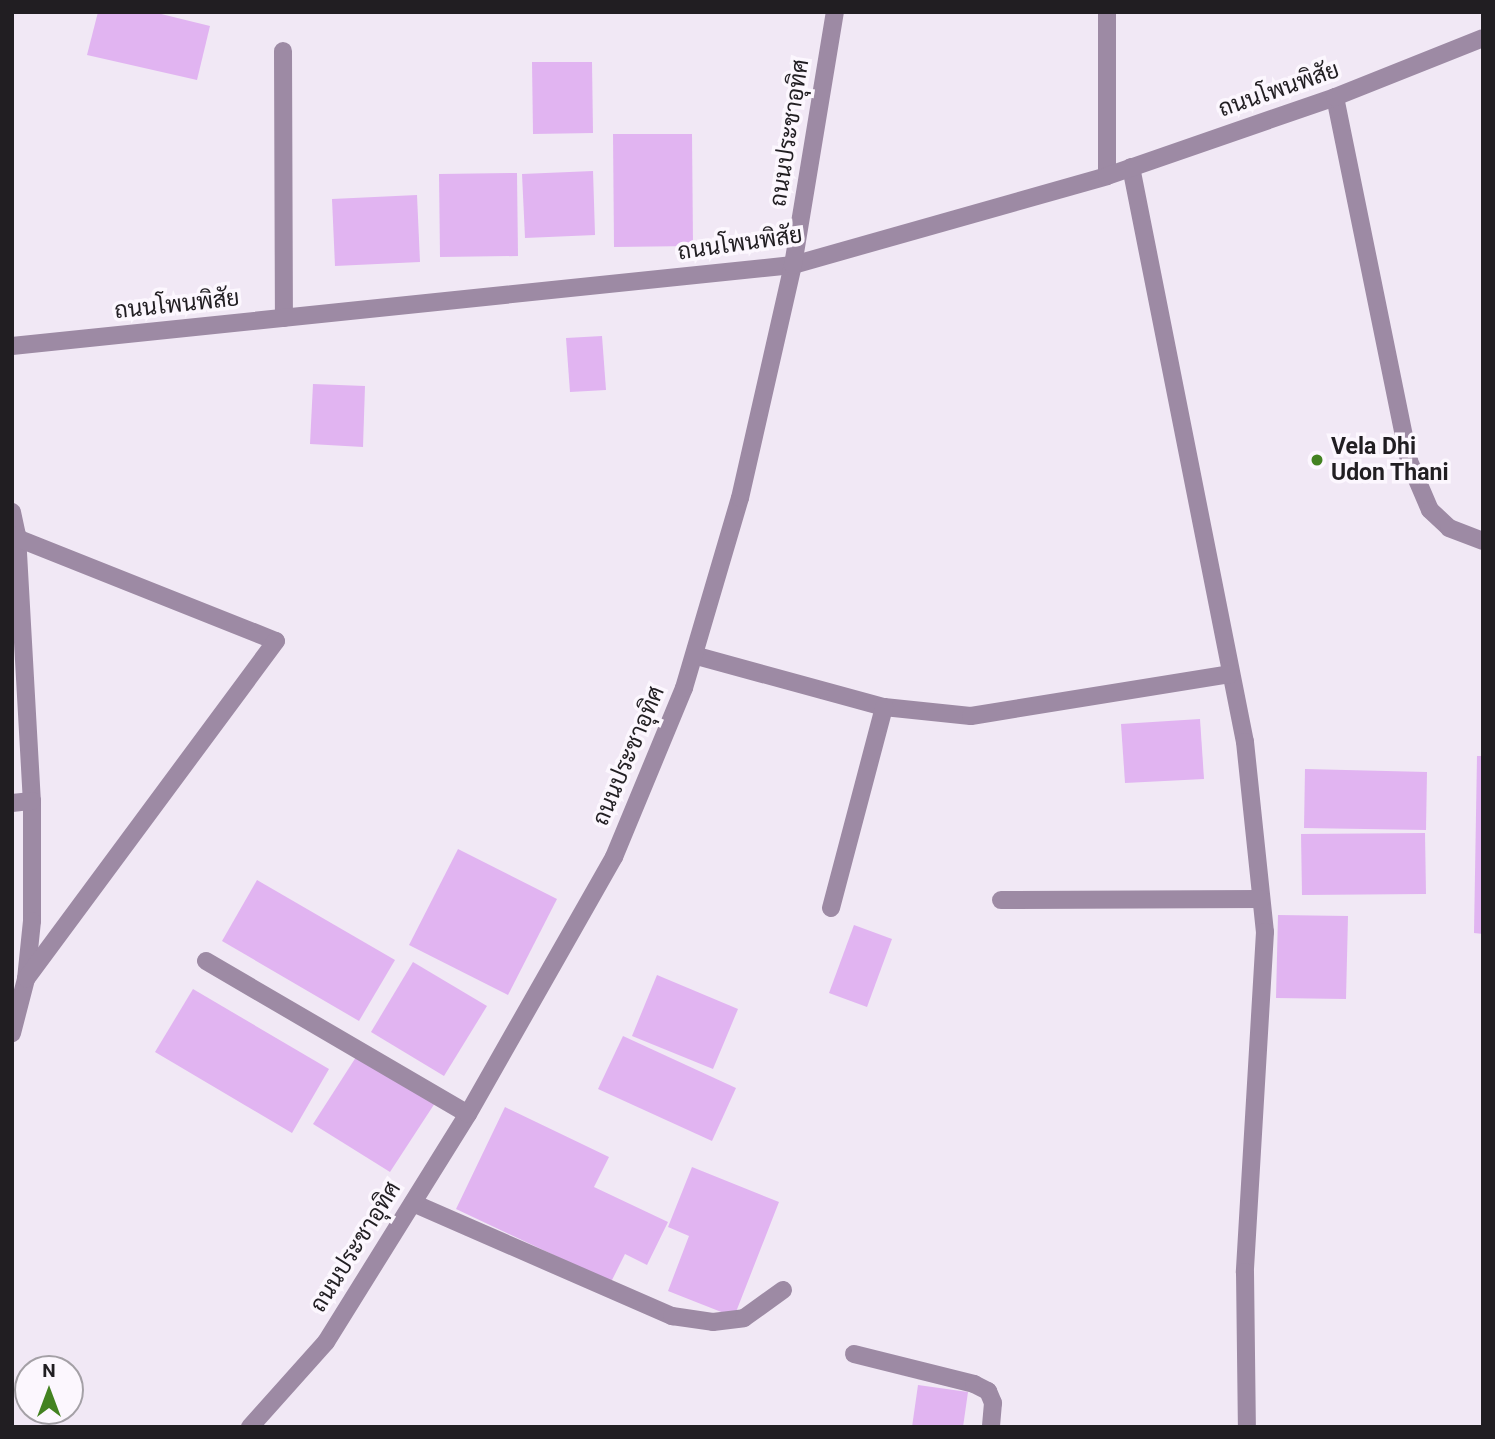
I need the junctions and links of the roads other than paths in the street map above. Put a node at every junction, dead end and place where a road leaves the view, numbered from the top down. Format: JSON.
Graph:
{"nodes":[{"id":1,"x":835,"y":12,"type":"edge"},
{"id":2,"x":1107,"y":12,"type":"edge"},
{"id":3,"x":1483,"y":38,"type":"edge"},
{"id":4,"x":283,"y":51,"type":"dead end"},
{"id":5,"x":1335,"y":97,"type":"junction"},
{"id":6,"x":1131,"y":167,"type":"junction"},
{"id":7,"x":1107,"y":176,"type":"junction"},
{"id":8,"x":793,"y":265,"type":"junction"},
{"id":9,"x":284,"y":318,"type":"junction"},
{"id":10,"x":12,"y":346,"type":"edge"},
{"id":11,"x":12,"y":512,"type":"edge"},
{"id":12,"x":15,"y":536,"type":"edge"},
{"id":13,"x":1483,"y":541,"type":"edge"},
{"id":14,"x":697,"y":656,"type":"junction"},
{"id":15,"x":1230,"y":674,"type":"junction"},
{"id":16,"x":884,"y":706,"type":"junction"},
{"id":17,"x":32,"y":801,"type":"junction"},
{"id":18,"x":12,"y":803,"type":"edge"},
{"id":19,"x":1001,"y":900,"type":"dead end"},
{"id":20,"x":1261,"y":900,"type":"junction"},
{"id":21,"x":831,"y":908,"type":"dead end"},
{"id":22,"x":206,"y":961,"type":"dead end"},
{"id":23,"x":26,"y":979,"type":"junction"},
{"id":24,"x":12,"y":1033,"type":"edge"},
{"id":25,"x":468,"y":1114,"type":"junction"},
{"id":26,"x":413,"y":1203,"type":"junction"},
{"id":27,"x":783,"y":1290,"type":"dead end"},
{"id":28,"x":854,"y":1354,"type":"dead end"},
{"id":29,"x":250,"y":1427,"type":"edge"},
{"id":30,"x":991,"y":1427,"type":"edge"},
{"id":31,"x":1247,"y":1427,"type":"edge"}],
"edges":[{"from":1,"to":8,"type":"street","name":"ถนนประชาอุทิศ"},
{"from":2,"to":7,"type":"street"},
{"from":3,"to":5,"type":"street","name":"ถนนโพนพิสัย"},
{"from":4,"to":9,"type":"street"},
{"from":5,"to":6,"type":"street","name":"ถนนโพนพิสัย"},
{"from":5,"to":13,"type":"street"},
{"from":6,"to":7,"type":"street","name":"ถนนโพนพิสัย"},
{"from":6,"to":15,"type":"street"},
{"from":7,"to":8,"type":"street","name":"ถนนโพนพิสัย"},
{"from":8,"to":9,"type":"street","name":"ถนนโพนพิสัย"},
{"from":8,"to":14,"type":"street","name":"ถนนประชาอุทิศ"},
{"from":9,"to":10,"type":"street","name":"ถนนโพนพิสัย"},
{"from":11,"to":12,"type":"street"},
{"from":12,"to":17,"type":"street"},
{"from":12,"to":23,"type":"street"},
{"from":14,"to":16,"type":"street"},
{"from":14,"to":25,"type":"street","name":"ถนนประชาอุทิศ"},
{"from":15,"to":16,"type":"street"},
{"from":15,"to":20,"type":"street"},
{"from":16,"to":21,"type":"street"},
{"from":17,"to":18,"type":"street"},
{"from":17,"to":23,"type":"street"},
{"from":19,"to":20,"type":"street"},
{"from":20,"to":31,"type":"street"},
{"from":22,"to":25,"type":"street"},
{"from":23,"to":24,"type":"street"},
{"from":25,"to":26,"type":"street","name":"ถนนประชาอุทิศ"},
{"from":26,"to":27,"type":"street"},
{"from":26,"to":29,"type":"street","name":"ถนนประชาอุทิศ"},
{"from":28,"to":30,"type":"street"}]}
